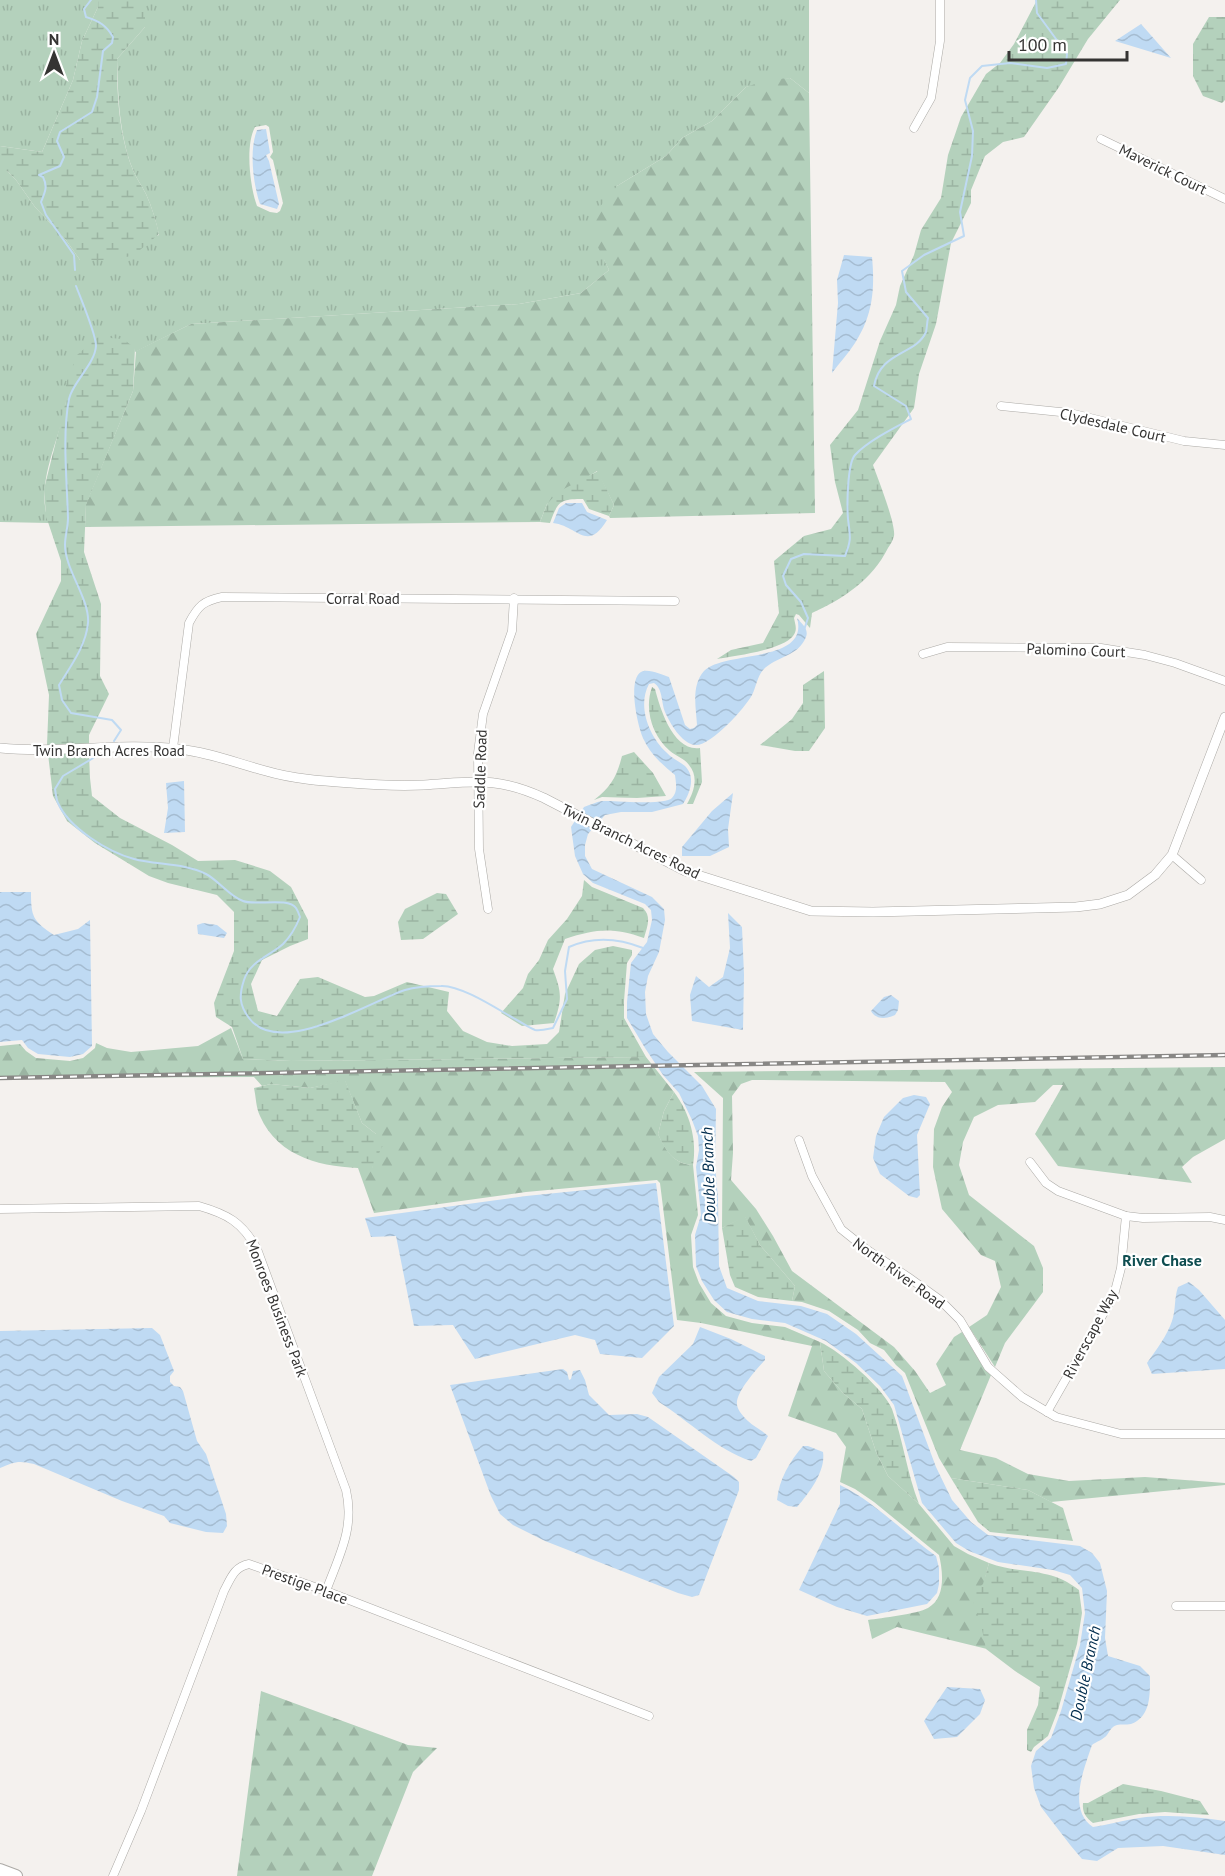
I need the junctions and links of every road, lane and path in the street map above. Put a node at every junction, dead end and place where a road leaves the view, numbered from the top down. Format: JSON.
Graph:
{"nodes":[{"id":1,"x":940,"y":0,"type":"edge"},
{"id":2,"x":914,"y":128,"type":"dead end"},
{"id":3,"x":1101,"y":139,"type":"dead end"},
{"id":4,"x":1225,"y":199,"type":"edge"},
{"id":5,"x":1001,"y":406,"type":"dead end"},
{"id":6,"x":1225,"y":445,"type":"edge"},
{"id":7,"x":514,"y":598,"type":"junction"},
{"id":8,"x":675,"y":601,"type":"dead end"},
{"id":9,"x":923,"y":654,"type":"dead end"},
{"id":10,"x":1225,"y":681,"type":"edge"},
{"id":11,"x":1225,"y":717,"type":"edge"},
{"id":12,"x":0,"y":748,"type":"edge"},
{"id":13,"x":173,"y":748,"type":"junction"},
{"id":14,"x":477,"y":780,"type":"junction"},
{"id":15,"x":1172,"y":855,"type":"junction"},
{"id":16,"x":1201,"y":880,"type":"dead end"},
{"id":17,"x":488,"y":909,"type":"dead end"},
{"id":18,"x":799,"y":1140,"type":"dead end"},
{"id":19,"x":1030,"y":1162,"type":"dead end"},
{"id":20,"x":0,"y":1209,"type":"edge"},
{"id":21,"x":1126,"y":1216,"type":"junction"},
{"id":22,"x":1224,"y":1218,"type":"edge"},
{"id":23,"x":1047,"y":1412,"type":"junction"},
{"id":24,"x":1225,"y":1434,"type":"edge"},
{"id":25,"x":326,"y":1591,"type":"junction"},
{"id":26,"x":1176,"y":1606,"type":"dead end"},
{"id":27,"x":1225,"y":1606,"type":"edge"},
{"id":28,"x":649,"y":1716,"type":"dead end"},
{"id":29,"x":0,"y":1870,"type":"edge"},
{"id":30,"x":16,"y":1876,"type":"edge"},
{"id":31,"x":113,"y":1876,"type":"edge"}],
"edges":[{"from":1,"to":2,"type":"street"},
{"from":3,"to":4,"type":"street","name":"Maverick Court"},
{"from":5,"to":6,"type":"street","name":"Clydesdale Court"},
{"from":7,"to":8,"type":"street","name":"Corral Road"},
{"from":7,"to":13,"type":"street","name":"Corral Road"},
{"from":7,"to":14,"type":"street","name":"Saddle Road"},
{"from":9,"to":10,"type":"street","name":"Palomino Court"},
{"from":11,"to":15,"type":"street","name":"Twin Branch Acres Road"},
{"from":12,"to":13,"type":"street","name":"Twin Branch Acres Road"},
{"from":13,"to":14,"type":"street","name":"Twin Branch Acres Road"},
{"from":14,"to":15,"type":"street","name":"Twin Branch Acres Road"},
{"from":14,"to":17,"type":"street","name":"Saddle Road"},
{"from":15,"to":16,"type":"street"},
{"from":18,"to":23,"type":"street","name":"North River Road"},
{"from":19,"to":21,"type":"street"},
{"from":20,"to":25,"type":"street","name":"Monroes Business Park"},
{"from":21,"to":22,"type":"street"},
{"from":21,"to":23,"type":"street","name":"Riverscape Way"},
{"from":23,"to":24,"type":"street","name":"North River Road"},
{"from":25,"to":28,"type":"street","name":"Prestige Place"},
{"from":25,"to":31,"type":"street","name":"Prestige Place"},
{"from":26,"to":27,"type":"street"},
{"from":29,"to":30,"type":"main road"}]}
